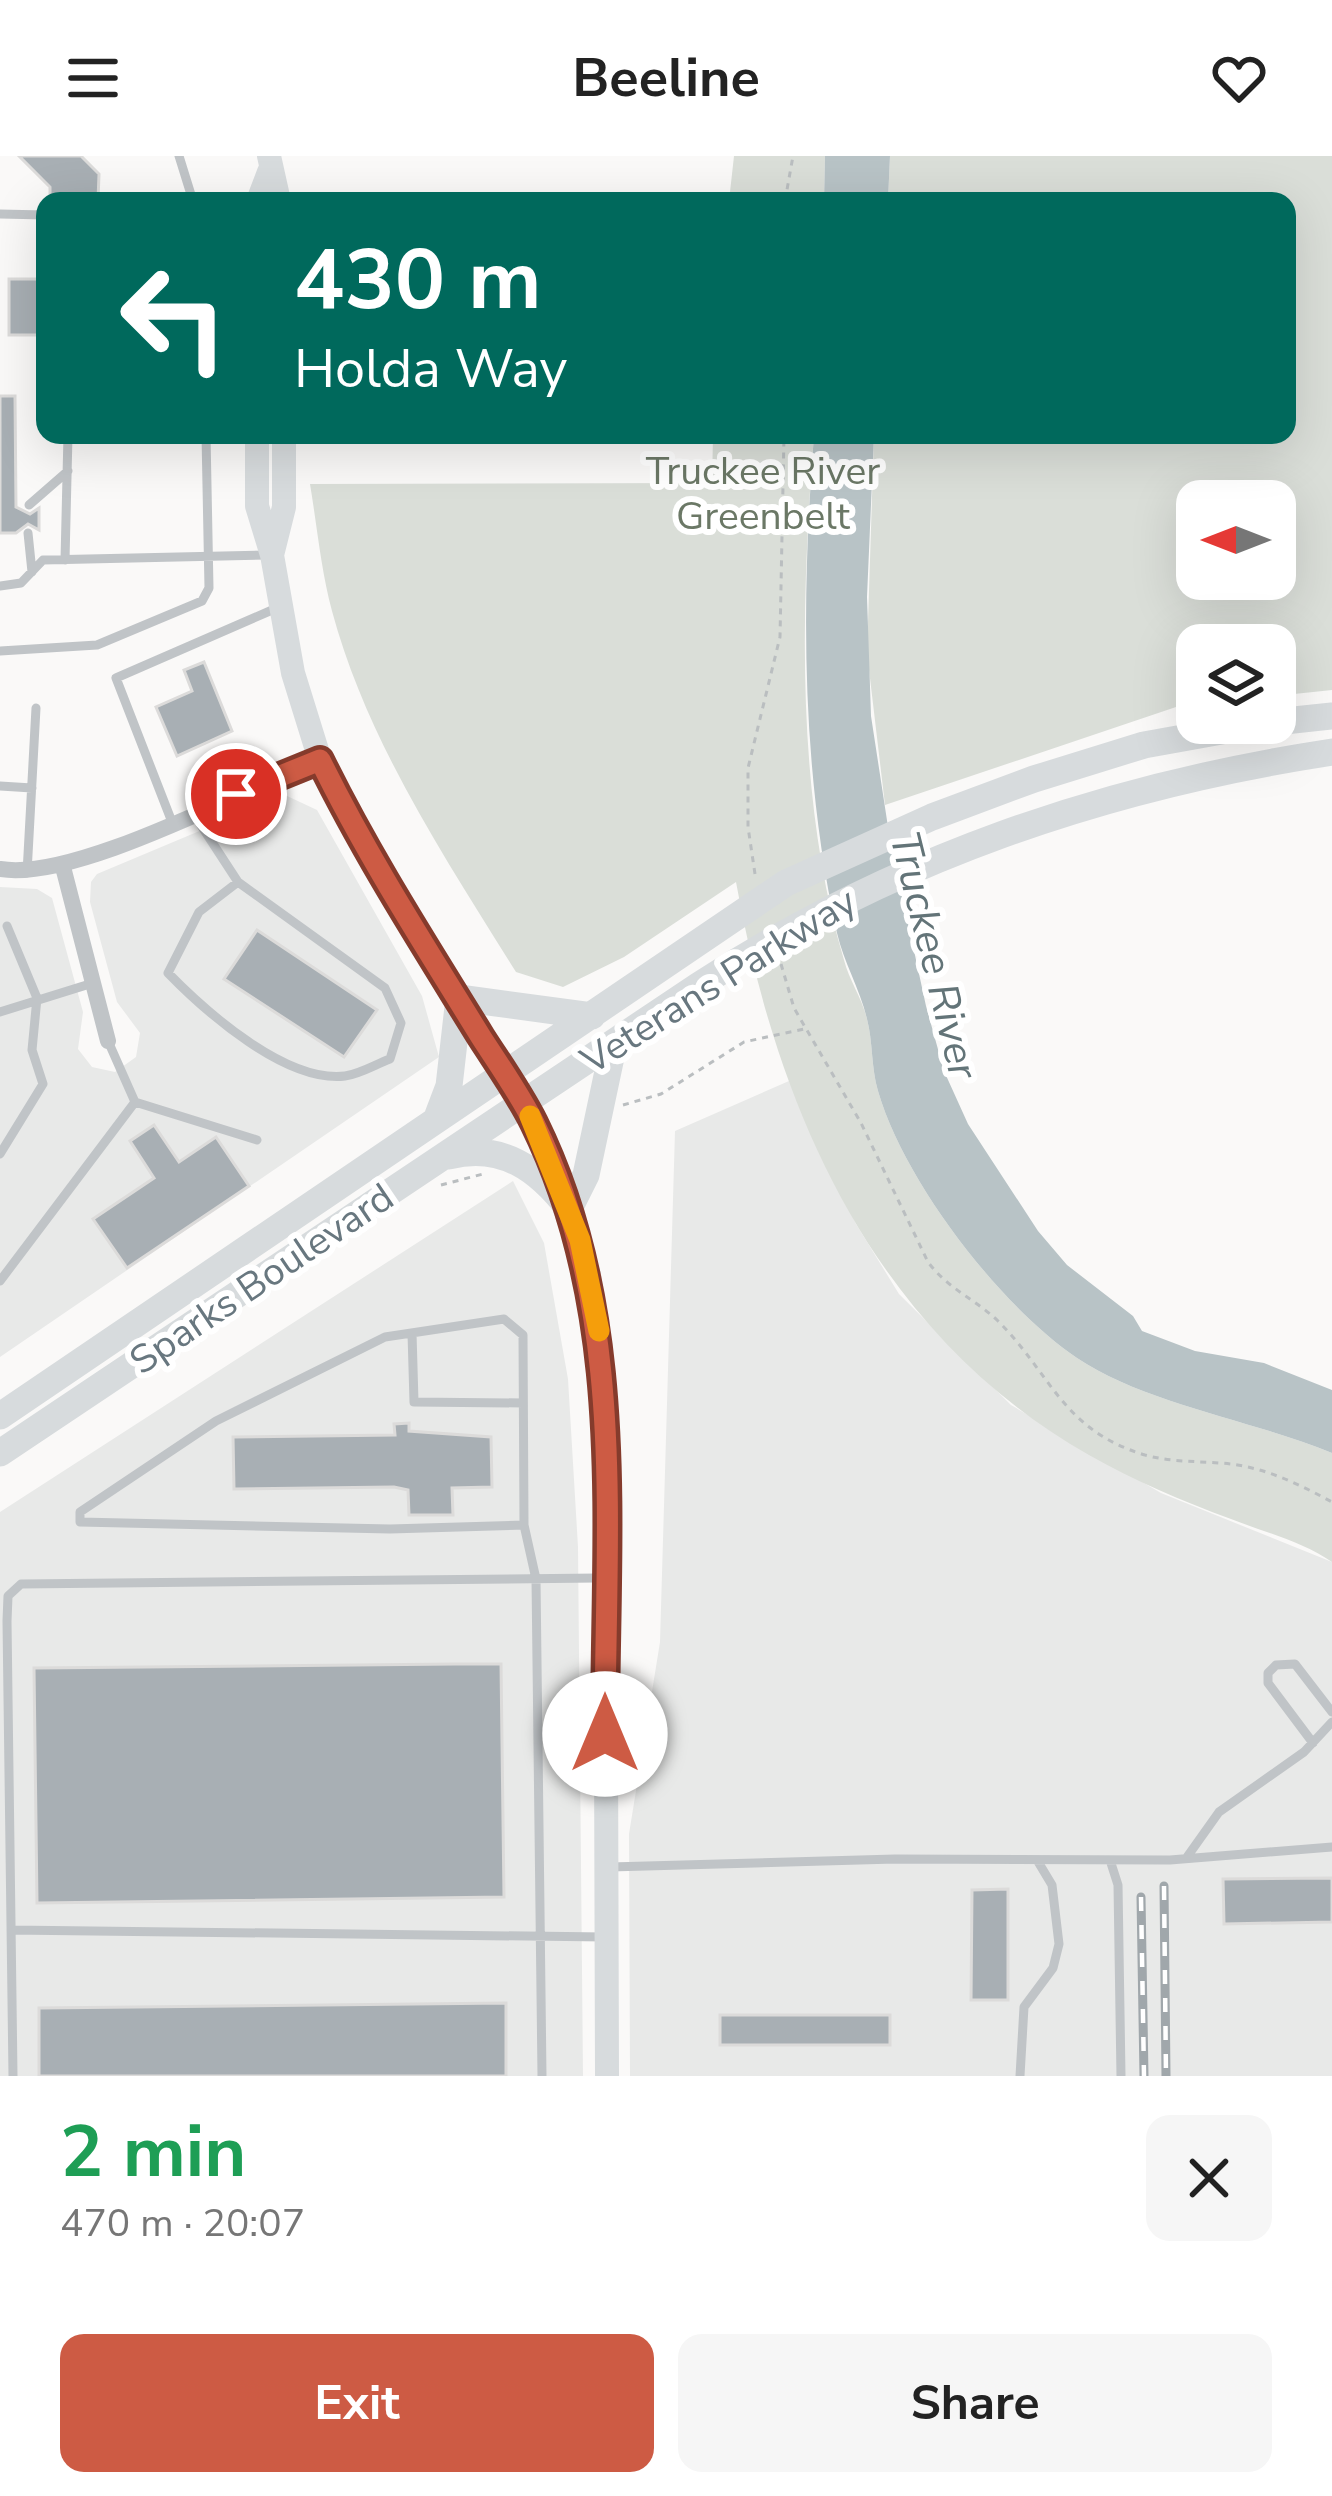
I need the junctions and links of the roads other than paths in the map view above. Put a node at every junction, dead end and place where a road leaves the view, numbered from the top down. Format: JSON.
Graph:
{"nodes":[{"id":1,"x":179,"y":156,"type":"edge"},
{"id":2,"x":190,"y":192,"type":"edge"},
{"id":3,"x":0,"y":214,"type":"edge"},
{"id":4,"x":36,"y":215,"type":"edge"},
{"id":5,"x":68,"y":444,"type":"edge"},
{"id":6,"x":206,"y":444,"type":"edge"},
{"id":7,"x":256,"y":444,"type":"edge"},
{"id":8,"x":284,"y":444,"type":"edge"},
{"id":9,"x":68,"y":471,"type":"junction"},
{"id":10,"x":29,"y":505,"type":"dead end"},
{"id":11,"x":28,"y":533,"type":"dead end"},
{"id":12,"x":272,"y":555,"type":"junction"},
{"id":13,"x":206,"y":557,"type":"junction"},
{"id":14,"x":65,"y":560,"type":"junction"},
{"id":15,"x":32,"y":572,"type":"junction"},
{"id":16,"x":0,"y":586,"type":"edge"},
{"id":17,"x":279,"y":607,"type":"junction"},
{"id":18,"x":0,"y":651,"type":"edge"},
{"id":19,"x":36,"y":708,"type":"dead end"},
{"id":20,"x":1332,"y":716,"type":"edge"},
{"id":21,"x":1296,"y":720,"type":"edge"},
{"id":22,"x":1176,"y":740,"type":"edge"},
{"id":23,"x":1332,"y":752,"type":"edge"},
{"id":24,"x":320,"y":760,"type":"junction"},
{"id":25,"x":0,"y":786,"type":"edge"},
{"id":26,"x":32,"y":788,"type":"junction"},
{"id":27,"x":193,"y":813,"type":"junction"},
{"id":28,"x":172,"y":822,"type":"junction"},
{"id":29,"x":63,"y":867,"type":"junction"},
{"id":30,"x":0,"y":869,"type":"edge"},
{"id":31,"x":27,"y":873,"type":"junction"},
{"id":32,"x":238,"y":882,"type":"junction"},
{"id":33,"x":7,"y":926,"type":"dead end"},
{"id":34,"x":93,"y":983,"type":"junction"},
{"id":35,"x":37,"y":998,"type":"junction"},
{"id":36,"x":459,"y":998,"type":"junction"},
{"id":37,"x":0,"y":1012,"type":"edge"},
{"id":38,"x":592,"y":1016,"type":"junction"},
{"id":39,"x":108,"y":1041,"type":"joint"},
{"id":40,"x":614,"y":1042,"type":"junction"},
{"id":41,"x":503,"y":1075,"type":"junction"},
{"id":42,"x":135,"y":1102,"type":"junction"},
{"id":43,"x":523,"y":1103,"type":"junction"},
{"id":44,"x":438,"y":1115,"type":"junction"},
{"id":45,"x":256,"y":1140,"type":"dead end"},
{"id":46,"x":0,"y":1154,"type":"edge"},
{"id":47,"x":439,"y":1159,"type":"junction"},
{"id":48,"x":569,"y":1209,"type":"junction"},
{"id":49,"x":0,"y":1281,"type":"edge"},
{"id":50,"x":412,"y":1333,"type":"junction"},
{"id":51,"x":524,"y":1403,"type":"junction"},
{"id":52,"x":0,"y":1416,"type":"edge"},
{"id":53,"x":0,"y":1453,"type":"edge"},
{"id":54,"x":524,"y":1525,"type":"junction"},
{"id":55,"x":536,"y":1579,"type":"junction"},
{"id":56,"x":597,"y":1579,"type":"dead end"},
{"id":57,"x":1332,"y":1712,"type":"edge"},
{"id":58,"x":1332,"y":1722,"type":"edge"},
{"id":59,"x":1313,"y":1743,"type":"junction"},
{"id":60,"x":1332,"y":1847,"type":"edge"},
{"id":61,"x":1187,"y":1857,"type":"junction"},
{"id":62,"x":1037,"y":1860,"type":"junction"},
{"id":63,"x":1110,"y":1860,"type":"junction"},
{"id":64,"x":604,"y":1867,"type":"junction"},
{"id":65,"x":11,"y":1930,"type":"junction"},
{"id":66,"x":540,"y":1936,"type":"junction"},
{"id":67,"x":605,"y":1937,"type":"junction"},
{"id":68,"x":13,"y":2076,"type":"edge"},
{"id":69,"x":542,"y":2076,"type":"edge"},
{"id":70,"x":607,"y":2076,"type":"edge"},
{"id":71,"x":1020,"y":2076,"type":"edge"},
{"id":72,"x":1121,"y":2076,"type":"edge"}],
"edges":[{"from":1,"to":2,"type":"lane"},
{"from":3,"to":4,"type":"lane"},
{"from":5,"to":9,"type":"lane"},
{"from":6,"to":13,"type":"lane"},
{"from":7,"to":12,"type":"main road"},
{"from":8,"to":12,"type":"main road"},
{"from":9,"to":10,"type":"lane"},
{"from":9,"to":14,"type":"lane"},
{"from":11,"to":15,"type":"lane"},
{"from":12,"to":13,"type":"lane"},
{"from":12,"to":17,"type":"main road"},
{"from":13,"to":14,"type":"lane"},
{"from":13,"to":18,"type":"lane"},
{"from":14,"to":15,"type":"lane"},
{"from":15,"to":16,"type":"lane"},
{"from":17,"to":24,"type":"main road"},
{"from":17,"to":28,"type":"lane"},
{"from":19,"to":26,"type":"lane"},
{"from":20,"to":21,"type":"main road"},
{"from":22,"to":38,"type":"main road","name":"Veterans Parkway"},
{"from":23,"to":40,"type":"main road","name":"Veterans Parkway"},
{"from":24,"to":27,"type":"street"},
{"from":24,"to":36,"type":"main road"},
{"from":25,"to":26,"type":"lane"},
{"from":26,"to":31,"type":"lane"},
{"from":27,"to":28,"type":"street"},
{"from":27,"to":32,"type":"lane"},
{"from":28,"to":29,"type":"street"},
{"from":29,"to":31,"type":"street"},
{"from":29,"to":34,"type":"street"},
{"from":30,"to":31,"type":"street"},
{"from":32,"to":32,"type":"lane"},
{"from":33,"to":35,"type":"lane"},
{"from":34,"to":35,"type":"lane"},
{"from":34,"to":39,"type":"street"},
{"from":35,"to":37,"type":"lane"},
{"from":35,"to":46,"type":"lane"},
{"from":36,"to":38,"type":"main road"},
{"from":36,"to":41,"type":"main road"},
{"from":36,"to":44,"type":"main road"},
{"from":38,"to":41,"type":"main road","name":"Veterans Parkway"},
{"from":39,"to":42,"type":"lane"},
{"from":40,"to":43,"type":"main road","name":"Veterans Parkway"},
{"from":40,"to":48,"type":"main road"},
{"from":41,"to":43,"type":"main road"},
{"from":41,"to":44,"type":"main road","name":"Sparks Boulevard"},
{"from":42,"to":45,"type":"lane"},
{"from":42,"to":49,"type":"lane"},
{"from":43,"to":47,"type":"main road","name":"Sparks Boulevard"},
{"from":43,"to":48,"type":"main road"},
{"from":44,"to":52,"type":"main road","name":"Sparks Boulevard"},
{"from":47,"to":48,"type":"main road"},
{"from":47,"to":53,"type":"main road","name":"Sparks Boulevard"},
{"from":48,"to":64,"type":"main road"},
{"from":50,"to":51,"type":"lane"},
{"from":50,"to":51,"type":"lane"},
{"from":50,"to":54,"type":"lane"},
{"from":51,"to":54,"type":"lane"},
{"from":54,"to":55,"type":"lane"},
{"from":55,"to":56,"type":"lane"},
{"from":55,"to":65,"type":"lane"},
{"from":55,"to":66,"type":"lane"},
{"from":57,"to":59,"type":"lane"},
{"from":58,"to":59,"type":"lane"},
{"from":59,"to":61,"type":"lane"},
{"from":60,"to":61,"type":"lane"},
{"from":61,"to":63,"type":"lane"},
{"from":62,"to":63,"type":"lane"},
{"from":62,"to":64,"type":"lane"},
{"from":62,"to":71,"type":"lane"},
{"from":63,"to":72,"type":"lane"},
{"from":64,"to":67,"type":"main road"},
{"from":65,"to":66,"type":"lane"},
{"from":65,"to":68,"type":"lane"},
{"from":66,"to":67,"type":"lane"},
{"from":66,"to":69,"type":"lane"},
{"from":67,"to":70,"type":"main road"}]}
